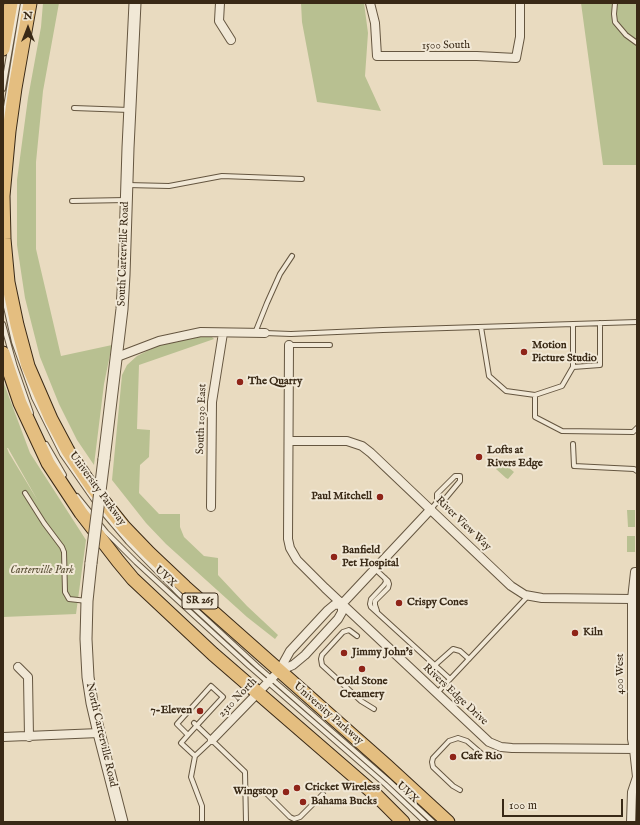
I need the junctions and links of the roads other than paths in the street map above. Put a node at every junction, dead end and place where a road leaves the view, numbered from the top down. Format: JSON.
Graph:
{"nodes":[{"id":1,"x":11,"y":3,"type":"edge"},
{"id":2,"x":18,"y":3,"type":"edge"},
{"id":3,"x":23,"y":3,"type":"edge"},
{"id":4,"x":30,"y":3,"type":"edge"},
{"id":5,"x":135,"y":3,"type":"edge"},
{"id":6,"x":220,"y":3,"type":"edge"},
{"id":7,"x":370,"y":3,"type":"edge"},
{"id":8,"x":520,"y":3,"type":"edge"},
{"id":9,"x":615,"y":3,"type":"edge"},
{"id":10,"x":231,"y":40,"type":"dead end"},
{"id":11,"x":637,"y":43,"type":"edge"},
{"id":12,"x":3,"y":49,"type":"edge"},
{"id":13,"x":3,"y":90,"type":"edge"},
{"id":14,"x":74,"y":108,"type":"dead end"},
{"id":15,"x":129,"y":110,"type":"junction"},
{"id":16,"x":3,"y":125,"type":"edge"},
{"id":17,"x":302,"y":179,"type":"dead end"},
{"id":18,"x":127,"y":185,"type":"junction"},
{"id":19,"x":126,"y":200,"type":"junction"},
{"id":20,"x":72,"y":201,"type":"dead end"},
{"id":21,"x":292,"y":256,"type":"dead end"},
{"id":22,"x":3,"y":294,"type":"edge"},
{"id":23,"x":637,"y":322,"type":"edge"},
{"id":24,"x":600,"y":323,"type":"junction"},
{"id":25,"x":3,"y":324,"type":"edge"},
{"id":26,"x":573,"y":324,"type":"junction"},
{"id":27,"x":481,"y":327,"type":"junction"},
{"id":28,"x":222,"y":332,"type":"junction"},
{"id":29,"x":255,"y":333,"type":"junction"},
{"id":30,"x":265,"y":334,"type":"joint"},
{"id":31,"x":289,"y":345,"type":"joint"},
{"id":32,"x":330,"y":345,"type":"dead end"},
{"id":33,"x":3,"y":353,"type":"edge"},
{"id":34,"x":117,"y":357,"type":"junction"},
{"id":35,"x":573,"y":367,"type":"junction"},
{"id":36,"x":535,"y":395,"type":"junction"},
{"id":37,"x":32,"y":415,"type":"dead end"},
{"id":38,"x":637,"y":428,"type":"edge"},
{"id":39,"x":289,"y":441,"type":"junction"},
{"id":40,"x":45,"y":442,"type":"dead end"},
{"id":41,"x":574,"y":444,"type":"dead end"},
{"id":42,"x":637,"y":471,"type":"edge"},
{"id":43,"x":67,"y":481,"type":"dead end"},
{"id":44,"x":74,"y":491,"type":"dead end"},
{"id":45,"x":25,"y":494,"type":"dead end"},
{"id":46,"x":437,"y":502,"type":"junction"},
{"id":47,"x":99,"y":505,"type":"joint"},
{"id":48,"x":211,"y":507,"type":"dead end"},
{"id":49,"x":431,"y":509,"type":"junction"},
{"id":50,"x":375,"y":569,"type":"junction"},
{"id":51,"x":636,"y":572,"type":"edge"},
{"id":52,"x":528,"y":596,"type":"junction"},
{"id":53,"x":632,"y":599,"type":"junction"},
{"id":54,"x":87,"y":601,"type":"junction"},
{"id":55,"x":342,"y":604,"type":"junction"},
{"id":56,"x":357,"y":636,"type":"dead end"},
{"id":57,"x":469,"y":659,"type":"junction"},
{"id":58,"x":435,"y":665,"type":"junction"},
{"id":59,"x":18,"y":667,"type":"dead end"},
{"id":60,"x":273,"y":678,"type":"junction"},
{"id":61,"x":450,"y":679,"type":"junction"},
{"id":62,"x":436,"y":693,"type":"junction"},
{"id":63,"x":258,"y":694,"type":"junction"},
{"id":64,"x":374,"y":709,"type":"dead end"},
{"id":65,"x":195,"y":724,"type":"junction"},
{"id":66,"x":99,"y":733,"type":"junction"},
{"id":67,"x":188,"y":735,"type":"junction"},
{"id":68,"x":3,"y":737,"type":"edge"},
{"id":69,"x":29,"y":737,"type":"junction"},
{"id":70,"x":212,"y":740,"type":"junction"},
{"id":71,"x":636,"y":749,"type":"edge"},
{"id":72,"x":194,"y":756,"type":"junction"},
{"id":73,"x":490,"y":758,"type":"dead end"},
{"id":74,"x":637,"y":777,"type":"edge"},
{"id":75,"x":460,"y":790,"type":"dead end"},
{"id":76,"x":266,"y":793,"type":"dead end"},
{"id":77,"x":323,"y":794,"type":"dead end"},
{"id":78,"x":122,"y":822,"type":"edge"},
{"id":79,"x":202,"y":822,"type":"edge"},
{"id":80,"x":246,"y":822,"type":"edge"},
{"id":81,"x":403,"y":822,"type":"edge"},
{"id":82,"x":425,"y":822,"type":"edge"},
{"id":83,"x":433,"y":822,"type":"edge"},
{"id":84,"x":448,"y":822,"type":"edge"},
{"id":85,"x":631,"y":822,"type":"edge"}],
"edges":[{"from":1,"to":12,"type":"main road"},
{"from":2,"to":13,"type":"lane"},
{"from":3,"to":16,"type":"lane"},
{"from":4,"to":60,"type":"main road","name":"University Parkway","number":"SR 265"},
{"from":5,"to":15,"type":"street","name":"South Carterville Road"},
{"from":6,"to":10,"type":"street"},
{"from":7,"to":8,"type":"street","name":"1500 South"},
{"from":9,"to":11,"type":"lane"},
{"from":14,"to":15,"type":"lane"},
{"from":15,"to":18,"type":"street","name":"South Carterville Road"},
{"from":17,"to":18,"type":"lane"},
{"from":18,"to":19,"type":"street","name":"South Carterville Road"},
{"from":19,"to":20,"type":"lane"},
{"from":19,"to":34,"type":"street","name":"South Carterville Road"},
{"from":21,"to":29,"type":"lane"},
{"from":22,"to":60,"type":"lane"},
{"from":23,"to":24,"type":"lane"},
{"from":24,"to":26,"type":"lane"},
{"from":24,"to":35,"type":"lane"},
{"from":25,"to":37,"type":"lane"},
{"from":26,"to":27,"type":"lane"},
{"from":26,"to":35,"type":"lane"},
{"from":27,"to":30,"type":"lane"},
{"from":27,"to":36,"type":"lane"},
{"from":28,"to":29,"type":"street"},
{"from":28,"to":34,"type":"street"},
{"from":28,"to":48,"type":"street","name":"South 1030 East"},
{"from":29,"to":30,"type":"street"},
{"from":31,"to":32,"type":"lane"},
{"from":31,"to":39,"type":"street","name":"Rivers Edge Drive"},
{"from":33,"to":63,"type":"main road","number":"SR 265"},
{"from":34,"to":47,"type":"street","name":"South Carterville Road","bridge":true},
{"from":35,"to":36,"type":"lane"},
{"from":36,"to":38,"type":"lane"},
{"from":39,"to":49,"type":"street","name":"River View Way"},
{"from":39,"to":55,"type":"street","name":"Rivers Edge Drive"},
{"from":40,"to":43,"type":"lane"},
{"from":41,"to":42,"type":"lane"},
{"from":44,"to":60,"type":"lane","name":"UVX"},
{"from":45,"to":54,"type":"lane"},
{"from":46,"to":46,"type":"lane"},
{"from":46,"to":49,"type":"lane"},
{"from":47,"to":54,"type":"street","name":"North Carterville Road","bridge":true},
{"from":49,"to":50,"type":"street","name":"2310 North"},
{"from":49,"to":52,"type":"street","name":"River View Way"},
{"from":50,"to":55,"type":"street","name":"2310 North"},
{"from":50,"to":58,"type":"lane"},
{"from":51,"to":53,"type":"street","name":"400 West"},
{"from":52,"to":53,"type":"street","name":"River View Way"},
{"from":52,"to":57,"type":"lane"},
{"from":53,"to":71,"type":"street","name":"400 West"},
{"from":54,"to":66,"type":"street","name":"North Carterville Road"},
{"from":55,"to":60,"type":"street","name":"2310 North"},
{"from":55,"to":60,"type":"street","name":"2310 North"},
{"from":55,"to":62,"type":"street","name":"Rivers Edge Drive"},
{"from":56,"to":64,"type":"lane"},
{"from":57,"to":58,"type":"lane"},
{"from":57,"to":61,"type":"lane"},
{"from":58,"to":61,"type":"lane"},
{"from":59,"to":69,"type":"street"},
{"from":60,"to":63,"type":"street","name":"2310 North"},
{"from":60,"to":82,"type":"lane","name":"UVX"},
{"from":60,"to":83,"type":"lane"},
{"from":60,"to":84,"type":"main road","name":"University Parkway","number":"SR 265"},
{"from":61,"to":62,"type":"lane"},
{"from":62,"to":71,"type":"street","name":"Rivers Edge Drive"},
{"from":63,"to":70,"type":"street","name":"2310 North"},
{"from":63,"to":81,"type":"main road","number":"SR 265"},
{"from":65,"to":67,"type":"lane"},
{"from":65,"to":67,"type":"lane"},
{"from":65,"to":70,"type":"lane"},
{"from":66,"to":69,"type":"street"},
{"from":66,"to":78,"type":"street","name":"North Carterville Road"},
{"from":67,"to":72,"type":"lane"},
{"from":68,"to":69,"type":"street"},
{"from":70,"to":72,"type":"lane"},
{"from":70,"to":80,"type":"lane"},
{"from":71,"to":74,"type":"street","name":"400 West"},
{"from":72,"to":79,"type":"lane"},
{"from":73,"to":75,"type":"lane"},
{"from":74,"to":85,"type":"street","name":"400 West"},
{"from":76,"to":77,"type":"lane"}]}
